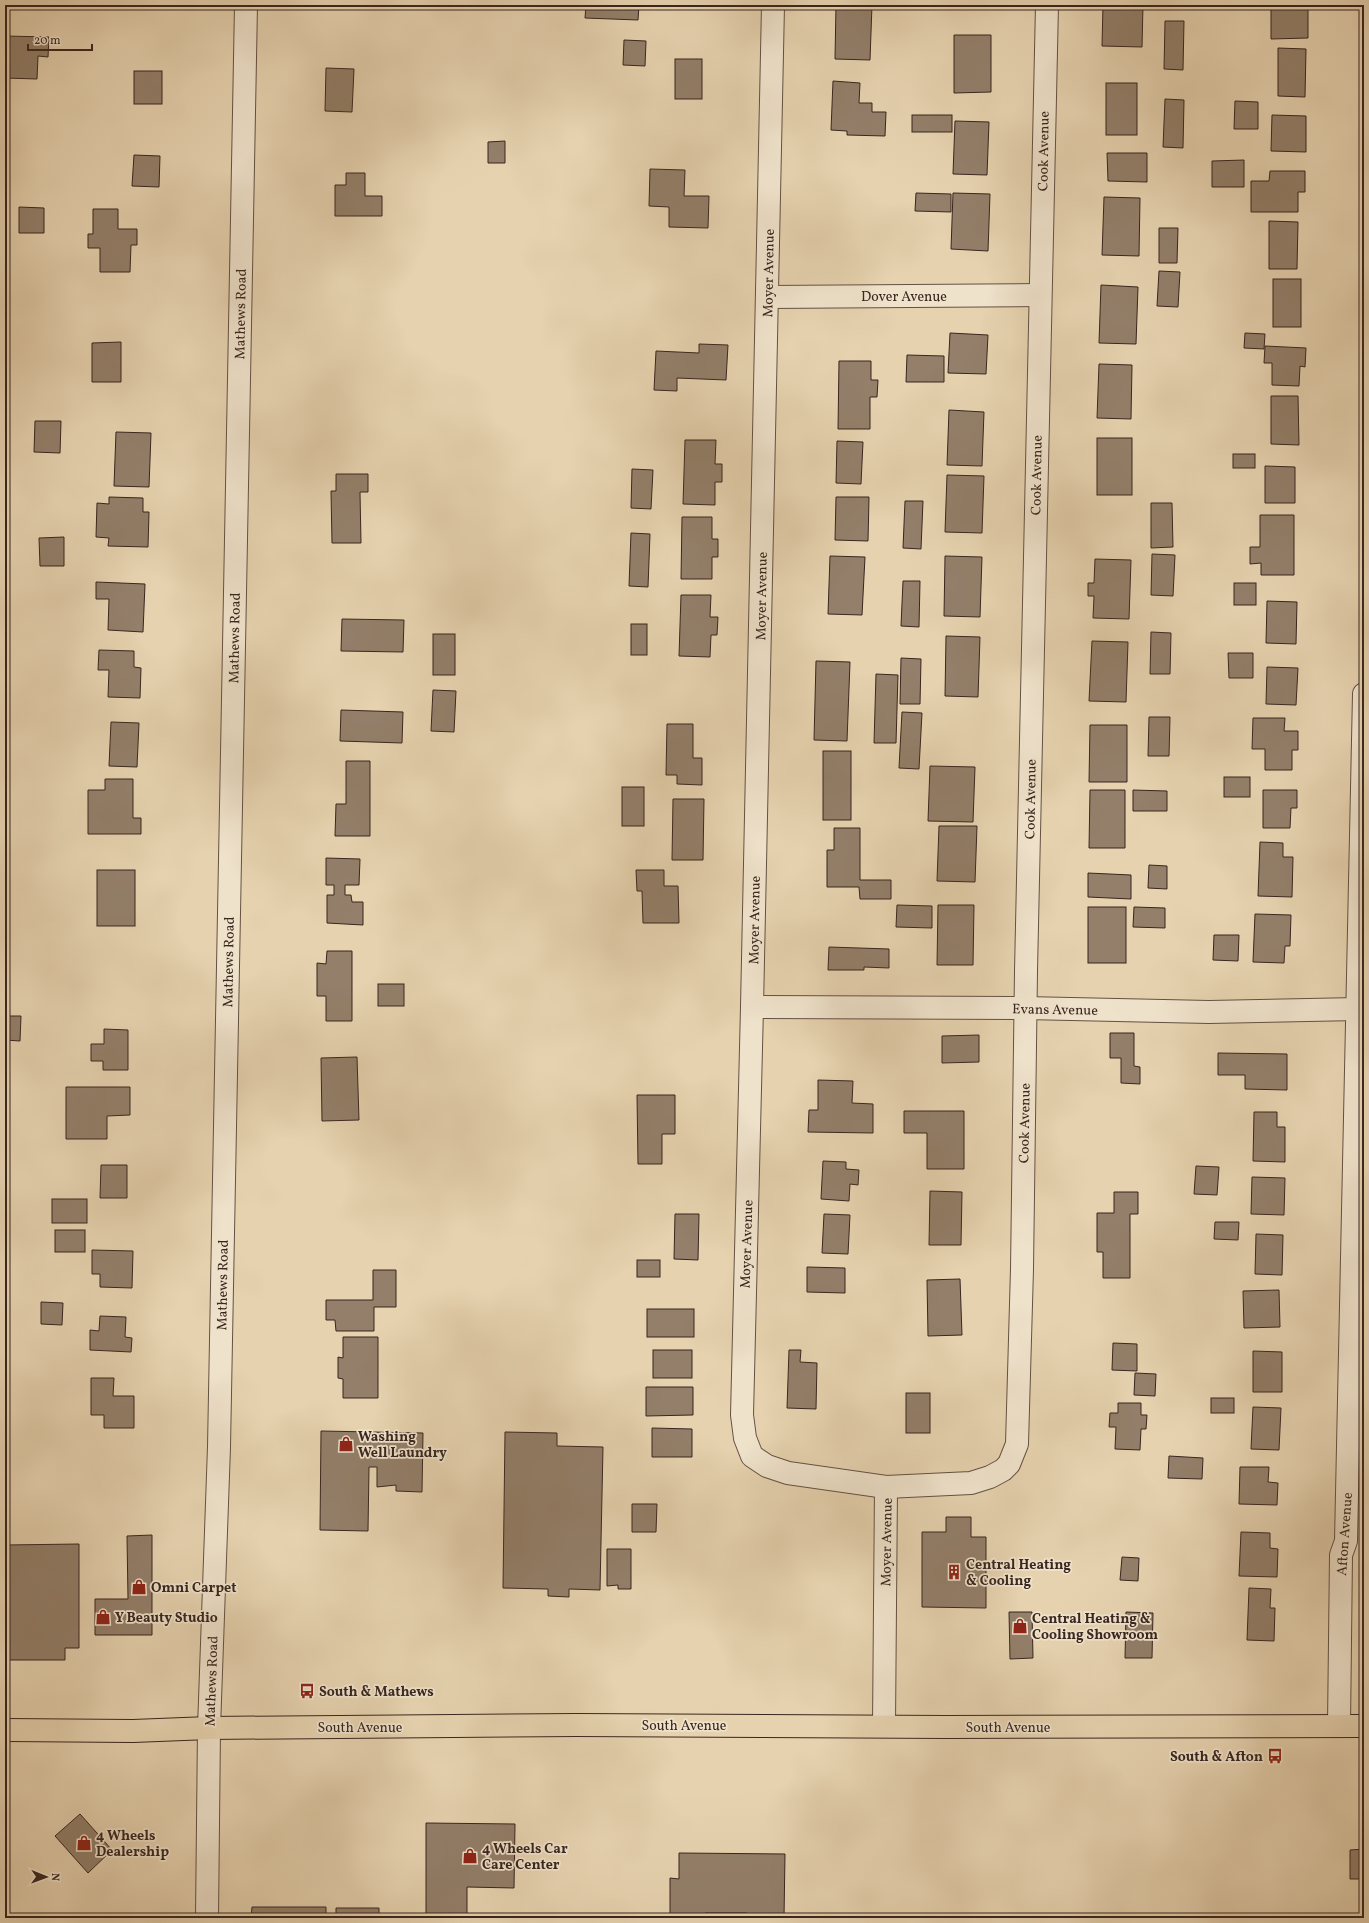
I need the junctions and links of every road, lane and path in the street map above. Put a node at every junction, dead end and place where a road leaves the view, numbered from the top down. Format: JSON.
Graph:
{"nodes":[{"id":1,"x":246,"y":5,"type":"edge"},
{"id":2,"x":773,"y":5,"type":"edge"},
{"id":3,"x":1046,"y":5,"type":"edge"},
{"id":4,"x":1040,"y":295,"type":"junction"},
{"id":5,"x":767,"y":297,"type":"junction"},
{"id":6,"x":1364,"y":694,"type":"edge"},
{"id":7,"x":752,"y":1007,"type":"junction"},
{"id":8,"x":1025,"y":1008,"type":"junction"},
{"id":9,"x":1358,"y":1009,"type":"junction"},
{"id":10,"x":886,"y":1487,"type":"junction"},
{"id":11,"x":884,"y":1725,"type":"junction"},
{"id":12,"x":1339,"y":1726,"type":"junction"},
{"id":13,"x":1364,"y":1726,"type":"edge"},
{"id":14,"x":209,"y":1728,"type":"junction"},
{"id":15,"x":5,"y":1730,"type":"edge"},
{"id":16,"x":207,"y":1918,"type":"edge"}],
"edges":[{"from":1,"to":14,"type":"street","name":"Mathews Road"},
{"from":2,"to":5,"type":"street","name":"Moyer Avenue"},
{"from":3,"to":4,"type":"street","name":"Cook Avenue"},
{"from":4,"to":5,"type":"street","name":"Dover Avenue"},
{"from":4,"to":8,"type":"street","name":"Cook Avenue"},
{"from":5,"to":7,"type":"street","name":"Moyer Avenue"},
{"from":6,"to":9,"type":"street","name":"Afton Avenue"},
{"from":7,"to":8,"type":"street","name":"Evans Avenue"},
{"from":7,"to":10,"type":"street","name":"Moyer Avenue"},
{"from":8,"to":9,"type":"street","name":"Evans Avenue"},
{"from":8,"to":10,"type":"street","name":"Cook Avenue"},
{"from":9,"to":12,"type":"street","name":"Afton Avenue"},
{"from":10,"to":11,"type":"street","name":"Moyer Avenue"},
{"from":11,"to":12,"type":"main road","name":"South Avenue"},
{"from":11,"to":14,"type":"main road","name":"South Avenue"},
{"from":12,"to":13,"type":"main road","name":"South Avenue"},
{"from":14,"to":15,"type":"main road","name":"South Avenue"},
{"from":14,"to":16,"type":"street","name":"Mathews Road"}]}
